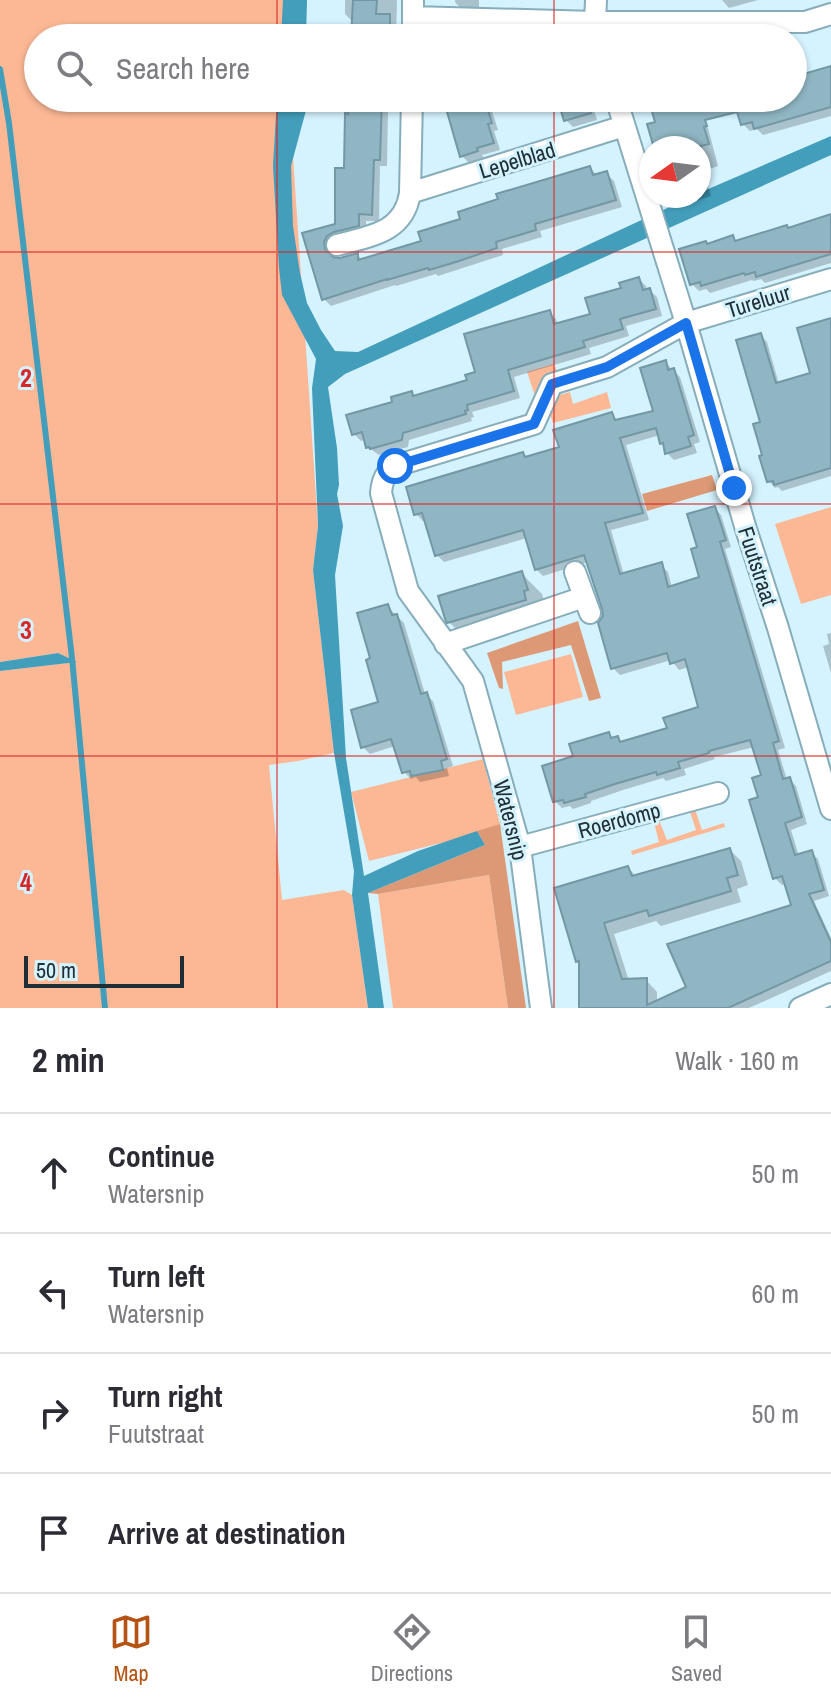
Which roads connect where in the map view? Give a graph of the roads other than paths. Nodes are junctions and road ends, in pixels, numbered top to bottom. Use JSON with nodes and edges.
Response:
{"nodes":[{"id":1,"x":596,"y":0,"type":"edge"},
{"id":2,"x":831,"y":14,"type":"edge"},
{"id":3,"x":413,"y":18,"type":"edge"},
{"id":4,"x":505,"y":24,"type":"edge"},
{"id":5,"x":597,"y":24,"type":"edge"},
{"id":6,"x":753,"y":24,"type":"edge"},
{"id":7,"x":412,"y":112,"type":"edge"},
{"id":8,"x":620,"y":112,"type":"edge"},
{"id":9,"x":624,"y":126,"type":"junction"},
{"id":10,"x":410,"y":193,"type":"junction"},
{"id":11,"x":337,"y":245,"type":"dead end"},
{"id":12,"x":831,"y":279,"type":"edge"},
{"id":13,"x":686,"y":323,"type":"junction"},
{"id":14,"x":575,"y":572,"type":"dead end"},
{"id":15,"x":445,"y":644,"type":"junction"},
{"id":16,"x":826,"y":771,"type":"edge"},
{"id":17,"x":718,"y":793,"type":"dead end"},
{"id":18,"x":831,"y":809,"type":"edge"},
{"id":19,"x":520,"y":847,"type":"junction"},
{"id":20,"x":831,"y":994,"type":"edge"},
{"id":21,"x":541,"y":1008,"type":"edge"},
{"id":22,"x":800,"y":1008,"type":"edge"}],
"edges":[{"from":1,"to":5,"type":"street"},
{"from":2,"to":6,"type":"street"},
{"from":3,"to":4,"type":"street"},
{"from":7,"to":10,"type":"street"},
{"from":8,"to":9,"type":"street","name":"Fuutstraat"},
{"from":9,"to":10,"type":"street","name":"Lepelblad"},
{"from":9,"to":13,"type":"street","name":"Fuutstraat"},
{"from":10,"to":11,"type":"street"},
{"from":12,"to":13,"type":"street","name":"Tureluur"},
{"from":13,"to":15,"type":"street","name":"Watersnip"},
{"from":13,"to":16,"type":"street","name":"Fuutstraat"},
{"from":14,"to":15,"type":"street"},
{"from":15,"to":19,"type":"street","name":"Watersnip"},
{"from":16,"to":18,"type":"street","name":"Fuutstraat"},
{"from":17,"to":19,"type":"street","name":"Roerdomp"},
{"from":19,"to":21,"type":"street","name":"Watersnip"},
{"from":20,"to":22,"type":"street"}]}
